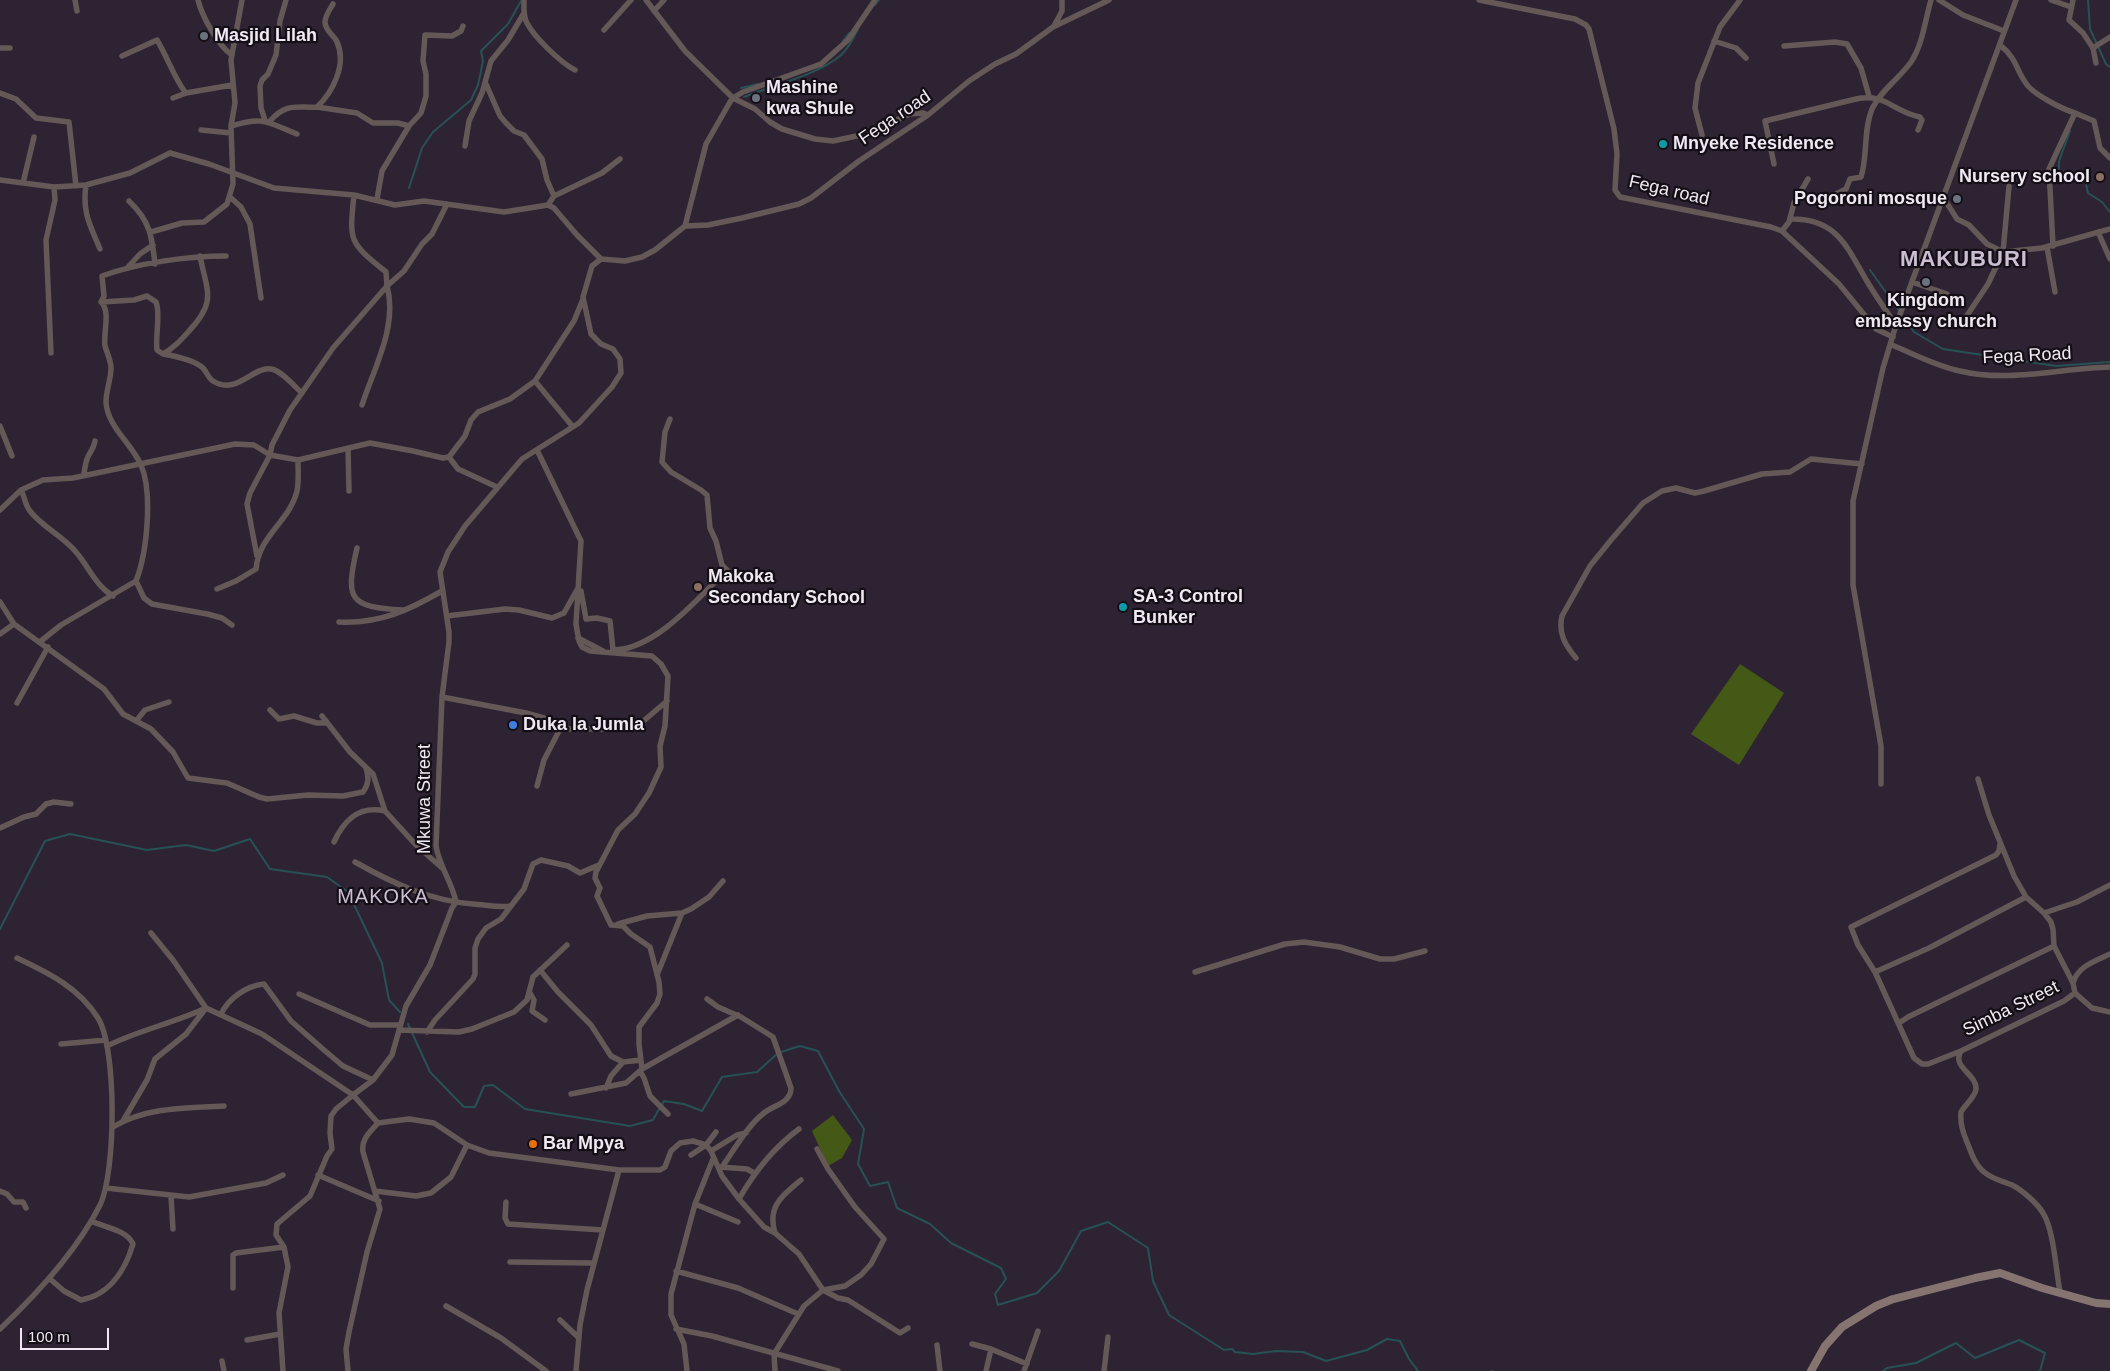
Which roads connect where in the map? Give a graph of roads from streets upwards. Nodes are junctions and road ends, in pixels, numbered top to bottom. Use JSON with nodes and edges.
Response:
{"nodes":[{"id":1,"x":74,"y":0,"type":"edge"},
{"id":2,"x":198,"y":0,"type":"edge"},
{"id":3,"x":242,"y":0,"type":"edge"},
{"id":4,"x":286,"y":0,"type":"edge"},
{"id":5,"x":524,"y":0,"type":"edge"},
{"id":6,"x":631,"y":0,"type":"edge"},
{"id":7,"x":646,"y":0,"type":"edge"},
{"id":8,"x":664,"y":0,"type":"edge"},
{"id":9,"x":875,"y":0,"type":"edge"},
{"id":10,"x":1062,"y":0,"type":"edge"},
{"id":11,"x":1109,"y":0,"type":"edge"},
{"id":12,"x":1479,"y":0,"type":"edge"},
{"id":13,"x":1740,"y":0,"type":"edge"},
{"id":14,"x":1931,"y":0,"type":"edge"},
{"id":15,"x":1939,"y":0,"type":"edge"},
{"id":16,"x":2016,"y":0,"type":"edge"},
{"id":17,"x":2051,"y":0,"type":"edge"},
{"id":18,"x":2073,"y":0,"type":"edge"},
{"id":19,"x":333,"y":4,"type":"dead end"},
{"id":20,"x":2071,"y":7,"type":"junction"},
{"id":21,"x":654,"y":10,"type":"junction"},
{"id":22,"x":77,"y":11,"type":"dead end"},
{"id":23,"x":524,"y":13,"type":"junction"},
{"id":24,"x":463,"y":26,"type":"dead end"},
{"id":25,"x":1053,"y":27,"type":"junction"},
{"id":26,"x":604,"y":30,"type":"dead end"},
{"id":27,"x":2004,"y":31,"type":"junction"},
{"id":28,"x":2110,"y":36,"type":"edge"},
{"id":29,"x":1714,"y":41,"type":"junction"},
{"id":30,"x":2000,"y":44,"type":"junction"},
{"id":31,"x":1784,"y":46,"type":"dead end"},
{"id":32,"x":0,"y":48,"type":"edge"},
{"id":33,"x":10,"y":48,"type":"dead end"},
{"id":34,"x":2093,"y":48,"type":"junction"},
{"id":35,"x":232,"y":55,"type":"junction"},
{"id":36,"x":122,"y":56,"type":"dead end"},
{"id":37,"x":1746,"y":58,"type":"dead end"},
{"id":38,"x":2096,"y":64,"type":"dead end"},
{"id":39,"x":575,"y":70,"type":"dead end"},
{"id":40,"x":486,"y":84,"type":"junction"},
{"id":41,"x":232,"y":85,"type":"junction"},
{"id":42,"x":0,"y":92,"type":"edge"},
{"id":43,"x":186,"y":93,"type":"junction"},
{"id":44,"x":1869,"y":96,"type":"junction"},
{"id":45,"x":1879,"y":97,"type":"junction"},
{"id":46,"x":173,"y":98,"type":"dead end"},
{"id":47,"x":733,"y":98,"type":"junction"},
{"id":48,"x":317,"y":107,"type":"junction"},
{"id":49,"x":2075,"y":113,"type":"junction"},
{"id":50,"x":928,"y":115,"type":"junction"},
{"id":51,"x":267,"y":121,"type":"junction"},
{"id":52,"x":409,"y":126,"type":"junction"},
{"id":53,"x":231,"y":129,"type":"junction"},
{"id":54,"x":201,"y":130,"type":"dead end"},
{"id":55,"x":1918,"y":130,"type":"dead end"},
{"id":56,"x":298,"y":134,"type":"dead end"},
{"id":57,"x":1702,"y":135,"type":"dead end"},
{"id":58,"x":34,"y":136,"type":"dead end"},
{"id":59,"x":465,"y":146,"type":"dead end"},
{"id":60,"x":2110,"y":158,"type":"edge"},
{"id":61,"x":620,"y":159,"type":"dead end"},
{"id":62,"x":1774,"y":164,"type":"dead end"},
{"id":63,"x":233,"y":173,"type":"junction"},
{"id":64,"x":1808,"y":179,"type":"dead end"},
{"id":65,"x":0,"y":180,"type":"edge"},
{"id":66,"x":24,"y":183,"type":"junction"},
{"id":67,"x":86,"y":185,"type":"junction"},
{"id":68,"x":54,"y":186,"type":"junction"},
{"id":69,"x":76,"y":186,"type":"junction"},
{"id":70,"x":2009,"y":186,"type":"dead end"},
{"id":71,"x":354,"y":195,"type":"junction"},
{"id":72,"x":554,"y":196,"type":"junction"},
{"id":73,"x":230,"y":197,"type":"junction"},
{"id":74,"x":1943,"y":197,"type":"junction"},
{"id":75,"x":129,"y":200,"type":"dead end"},
{"id":76,"x":377,"y":200,"type":"junction"},
{"id":77,"x":1836,"y":201,"type":"dead end"},
{"id":78,"x":447,"y":204,"type":"junction"},
{"id":79,"x":548,"y":205,"type":"junction"},
{"id":80,"x":1790,"y":218,"type":"junction"},
{"id":81,"x":685,"y":226,"type":"junction"},
{"id":82,"x":2110,"y":229,"type":"edge"},
{"id":83,"x":1782,"y":231,"type":"junction"},
{"id":84,"x":151,"y":232,"type":"junction"},
{"id":85,"x":2098,"y":232,"type":"junction"},
{"id":86,"x":153,"y":245,"type":"junction"},
{"id":87,"x":2050,"y":246,"type":"junction"},
{"id":88,"x":100,"y":249,"type":"dead end"},
{"id":89,"x":2003,"y":252,"type":"junction"},
{"id":90,"x":200,"y":256,"type":"junction"},
{"id":91,"x":226,"y":256,"type":"dead end"},
{"id":92,"x":2110,"y":259,"type":"edge"},
{"id":93,"x":601,"y":260,"type":"junction"},
{"id":94,"x":155,"y":264,"type":"junction"},
{"id":95,"x":128,"y":267,"type":"junction"},
{"id":96,"x":1912,"y":282,"type":"junction"},
{"id":97,"x":387,"y":286,"type":"junction"},
{"id":98,"x":2055,"y":292,"type":"dead end"},
{"id":99,"x":1947,"y":294,"type":"dead end"},
{"id":100,"x":583,"y":297,"type":"junction"},
{"id":101,"x":261,"y":298,"type":"dead end"},
{"id":102,"x":101,"y":302,"type":"junction"},
{"id":103,"x":1966,"y":317,"type":"dead end"},
{"id":104,"x":1896,"y":326,"type":"junction"},
{"id":105,"x":1893,"y":337,"type":"junction"},
{"id":106,"x":1892,"y":345,"type":"junction"},
{"id":107,"x":51,"y":354,"type":"dead end"},
{"id":108,"x":163,"y":354,"type":"junction"},
{"id":109,"x":2110,"y":367,"type":"edge"},
{"id":110,"x":535,"y":381,"type":"junction"},
{"id":111,"x":302,"y":393,"type":"junction"},
{"id":112,"x":362,"y":405,"type":"dead end"},
{"id":113,"x":670,"y":419,"type":"dead end"},
{"id":114,"x":0,"y":426,"type":"edge"},
{"id":115,"x":573,"y":427,"type":"junction"},
{"id":116,"x":95,"y":441,"type":"dead end"},
{"id":117,"x":348,"y":449,"type":"junction"},
{"id":118,"x":537,"y":450,"type":"junction"},
{"id":119,"x":270,"y":455,"type":"junction"},
{"id":120,"x":12,"y":456,"type":"dead end"},
{"id":121,"x":449,"y":457,"type":"junction"},
{"id":122,"x":298,"y":460,"type":"junction"},
{"id":123,"x":1862,"y":464,"type":"junction"},
{"id":124,"x":141,"y":465,"type":"junction"},
{"id":125,"x":87,"y":474,"type":"junction"},
{"id":126,"x":498,"y":487,"type":"junction"},
{"id":127,"x":21,"y":490,"type":"junction"},
{"id":128,"x":349,"y":491,"type":"dead end"},
{"id":129,"x":0,"y":510,"type":"edge"},
{"id":130,"x":357,"y":548,"type":"dead end"},
{"id":131,"x":257,"y":556,"type":"junction"},
{"id":132,"x":136,"y":581,"type":"junction"},
{"id":133,"x":579,"y":586,"type":"junction"},
{"id":134,"x":217,"y":589,"type":"dead end"},
{"id":135,"x":442,"y":591,"type":"junction"},
{"id":136,"x":113,"y":596,"type":"junction"},
{"id":137,"x":0,"y":602,"type":"edge"},
{"id":138,"x":407,"y":610,"type":"junction"},
{"id":139,"x":447,"y":616,"type":"junction"},
{"id":140,"x":339,"y":622,"type":"dead end"},
{"id":141,"x":14,"y":624,"type":"junction"},
{"id":142,"x":232,"y":625,"type":"dead end"},
{"id":143,"x":0,"y":634,"type":"edge"},
{"id":144,"x":578,"y":638,"type":"junction"},
{"id":145,"x":41,"y":641,"type":"junction"},
{"id":146,"x":48,"y":647,"type":"junction"},
{"id":147,"x":613,"y":650,"type":"junction"},
{"id":148,"x":1576,"y":658,"type":"dead end"},
{"id":149,"x":442,"y":697,"type":"junction"},
{"id":150,"x":667,"y":701,"type":"junction"},
{"id":151,"x":168,"y":702,"type":"dead end"},
{"id":152,"x":18,"y":703,"type":"dead end"},
{"id":153,"x":270,"y":710,"type":"dead end"},
{"id":154,"x":322,"y":716,"type":"dead end"},
{"id":155,"x":136,"y":721,"type":"junction"},
{"id":156,"x":327,"y":723,"type":"junction"},
{"id":157,"x":560,"y":729,"type":"junction"},
{"id":158,"x":366,"y":768,"type":"junction"},
{"id":159,"x":1978,"y":779,"type":"dead end"},
{"id":160,"x":1882,"y":784,"type":"dead end"},
{"id":161,"x":537,"y":786,"type":"dead end"},
{"id":162,"x":71,"y":804,"type":"dead end"},
{"id":163,"x":385,"y":810,"type":"junction"},
{"id":164,"x":0,"y":828,"type":"edge"},
{"id":165,"x":334,"y":842,"type":"dead end"},
{"id":166,"x":2000,"y":842,"type":"junction"},
{"id":167,"x":355,"y":862,"type":"dead end"},
{"id":168,"x":599,"y":865,"type":"junction"},
{"id":169,"x":442,"y":868,"type":"junction"},
{"id":170,"x":723,"y":881,"type":"dead end"},
{"id":171,"x":2110,"y":884,"type":"edge"},
{"id":172,"x":2026,"y":897,"type":"junction"},
{"id":173,"x":456,"y":902,"type":"junction"},
{"id":174,"x":511,"y":906,"type":"junction"},
{"id":175,"x":682,"y":912,"type":"junction"},
{"id":176,"x":2044,"y":913,"type":"junction"},
{"id":177,"x":611,"y":925,"type":"junction"},
{"id":178,"x":151,"y":933,"type":"dead end"},
{"id":179,"x":567,"y":945,"type":"dead end"},
{"id":180,"x":2054,"y":946,"type":"junction"},
{"id":181,"x":1425,"y":951,"type":"dead end"},
{"id":182,"x":2110,"y":954,"type":"edge"},
{"id":183,"x":17,"y":958,"type":"dead end"},
{"id":184,"x":540,"y":970,"type":"junction"},
{"id":185,"x":1195,"y":972,"type":"dead end"},
{"id":186,"x":1875,"y":972,"type":"junction"},
{"id":187,"x":657,"y":975,"type":"junction"},
{"id":188,"x":2073,"y":983,"type":"junction"},
{"id":189,"x":530,"y":993,"type":"junction"},
{"id":190,"x":2075,"y":993,"type":"junction"},
{"id":191,"x":299,"y":994,"type":"dead end"},
{"id":192,"x":707,"y":999,"type":"dead end"},
{"id":193,"x":206,"y":1008,"type":"junction"},
{"id":194,"x":2110,"y":1012,"type":"edge"},
{"id":195,"x":221,"y":1014,"type":"junction"},
{"id":196,"x":738,"y":1015,"type":"junction"},
{"id":197,"x":545,"y":1020,"type":"dead end"},
{"id":198,"x":1899,"y":1023,"type":"junction"},
{"id":199,"x":399,"y":1028,"type":"junction"},
{"id":200,"x":427,"y":1032,"type":"junction"},
{"id":201,"x":107,"y":1043,"type":"junction"},
{"id":202,"x":62,"y":1044,"type":"dead end"},
{"id":203,"x":1961,"y":1050,"type":"junction"},
{"id":204,"x":641,"y":1060,"type":"junction"},
{"id":205,"x":623,"y":1062,"type":"junction"},
{"id":206,"x":641,"y":1070,"type":"junction"},
{"id":207,"x":373,"y":1080,"type":"junction"},
{"id":208,"x":606,"y":1088,"type":"junction"},
{"id":209,"x":571,"y":1094,"type":"dead end"},
{"id":210,"x":353,"y":1095,"type":"junction"},
{"id":211,"x":224,"y":1106,"type":"dead end"},
{"id":212,"x":668,"y":1114,"type":"dead end"},
{"id":213,"x":123,"y":1121,"type":"junction"},
{"id":214,"x":378,"y":1123,"type":"junction"},
{"id":215,"x":113,"y":1127,"type":"junction"},
{"id":216,"x":799,"y":1129,"type":"dead end"},
{"id":217,"x":716,"y":1132,"type":"dead end"},
{"id":218,"x":746,"y":1133,"type":"junction"},
{"id":219,"x":467,"y":1145,"type":"junction"},
{"id":220,"x":706,"y":1145,"type":"junction"},
{"id":221,"x":817,"y":1149,"type":"dead end"},
{"id":222,"x":711,"y":1152,"type":"junction"},
{"id":223,"x":691,"y":1155,"type":"dead end"},
{"id":224,"x":713,"y":1159,"type":"junction"},
{"id":225,"x":720,"y":1167,"type":"junction"},
{"id":226,"x":619,"y":1170,"type":"junction"},
{"id":227,"x":754,"y":1173,"type":"junction"},
{"id":228,"x":318,"y":1175,"type":"junction"},
{"id":229,"x":283,"y":1176,"type":"dead end"},
{"id":230,"x":800,"y":1180,"type":"dead end"},
{"id":231,"x":106,"y":1188,"type":"junction"},
{"id":232,"x":0,"y":1191,"type":"edge"},
{"id":233,"x":375,"y":1191,"type":"junction"},
{"id":234,"x":171,"y":1196,"type":"junction"},
{"id":235,"x":739,"y":1199,"type":"junction"},
{"id":236,"x":379,"y":1201,"type":"junction"},
{"id":237,"x":506,"y":1202,"type":"dead end"},
{"id":238,"x":695,"y":1204,"type":"junction"},
{"id":239,"x":26,"y":1208,"type":"dead end"},
{"id":240,"x":91,"y":1221,"type":"junction"},
{"id":241,"x":738,"y":1222,"type":"dead end"},
{"id":242,"x":173,"y":1229,"type":"dead end"},
{"id":243,"x":603,"y":1230,"type":"junction"},
{"id":244,"x":775,"y":1233,"type":"junction"},
{"id":245,"x":284,"y":1247,"type":"junction"},
{"id":246,"x":510,"y":1262,"type":"dead end"},
{"id":247,"x":594,"y":1263,"type":"junction"},
{"id":248,"x":676,"y":1271,"type":"junction"},
{"id":249,"x":49,"y":1278,"type":"junction"},
{"id":250,"x":233,"y":1288,"type":"dead end"},
{"id":251,"x":823,"y":1290,"type":"junction"},
{"id":252,"x":2060,"y":1292,"type":"junction"},
{"id":253,"x":2110,"y":1304,"type":"edge"},
{"id":254,"x":446,"y":1306,"type":"dead end"},
{"id":255,"x":798,"y":1314,"type":"junction"},
{"id":256,"x":560,"y":1320,"type":"dead end"},
{"id":257,"x":908,"y":1328,"type":"dead end"},
{"id":258,"x":0,"y":1329,"type":"edge"},
{"id":259,"x":676,"y":1329,"type":"junction"},
{"id":260,"x":1038,"y":1330,"type":"dead end"},
{"id":261,"x":280,"y":1334,"type":"junction"},
{"id":262,"x":1108,"y":1337,"type":"dead end"},
{"id":263,"x":579,"y":1338,"type":"junction"},
{"id":264,"x":247,"y":1340,"type":"dead end"},
{"id":265,"x":972,"y":1344,"type":"dead end"},
{"id":266,"x":937,"y":1345,"type":"dead end"},
{"id":267,"x":991,"y":1348,"type":"junction"},
{"id":268,"x":774,"y":1354,"type":"junction"},
{"id":269,"x":222,"y":1361,"type":"dead end"},
{"id":270,"x":1027,"y":1364,"type":"junction"},
{"id":271,"x":224,"y":1371,"type":"edge"},
{"id":272,"x":283,"y":1371,"type":"edge"},
{"id":273,"x":348,"y":1371,"type":"edge"},
{"id":274,"x":546,"y":1371,"type":"edge"},
{"id":275,"x":576,"y":1371,"type":"edge"},
{"id":276,"x":687,"y":1371,"type":"edge"},
{"id":277,"x":775,"y":1371,"type":"edge"},
{"id":278,"x":838,"y":1371,"type":"edge"},
{"id":279,"x":940,"y":1371,"type":"edge"},
{"id":280,"x":986,"y":1371,"type":"edge"},
{"id":281,"x":1024,"y":1371,"type":"edge"},
{"id":282,"x":1104,"y":1371,"type":"edge"},
{"id":283,"x":1811,"y":1371,"type":"edge"}],
"edges":[{"from":1,"to":22,"type":"street"},
{"from":2,"to":35,"type":"street"},
{"from":3,"to":35,"type":"street"},
{"from":4,"to":51,"type":"street"},
{"from":5,"to":23,"type":"street"},
{"from":6,"to":26,"type":"street"},
{"from":7,"to":21,"type":"street"},
{"from":8,"to":21,"type":"street"},
{"from":9,"to":47,"type":"street"},
{"from":10,"to":25,"type":"street"},
{"from":11,"to":25,"type":"street","name":"Fega road"},
{"from":12,"to":83,"type":"street","name":"Fega road"},
{"from":13,"to":29,"type":"street"},
{"from":14,"to":45,"type":"street"},
{"from":15,"to":27,"type":"street"},
{"from":16,"to":27,"type":"street"},
{"from":17,"to":20,"type":"street"},
{"from":18,"to":20,"type":"street"},
{"from":19,"to":48,"type":"street"},
{"from":20,"to":34,"type":"street"},
{"from":21,"to":47,"type":"street"},
{"from":23,"to":39,"type":"street"},
{"from":23,"to":40,"type":"street"},
{"from":24,"to":52,"type":"street"},
{"from":25,"to":50,"type":"street","name":"Fega road"},
{"from":27,"to":30,"type":"street"},
{"from":28,"to":34,"type":"street"},
{"from":29,"to":37,"type":"street"},
{"from":29,"to":57,"type":"street"},
{"from":30,"to":49,"type":"street"},
{"from":30,"to":74,"type":"street"},
{"from":31,"to":44,"type":"street"},
{"from":32,"to":33,"type":"street"},
{"from":34,"to":38,"type":"street"},
{"from":35,"to":41,"type":"street"},
{"from":36,"to":43,"type":"street"},
{"from":40,"to":59,"type":"street"},
{"from":40,"to":72,"type":"street"},
{"from":41,"to":43,"type":"street"},
{"from":41,"to":53,"type":"street"},
{"from":42,"to":69,"type":"street"},
{"from":43,"to":46,"type":"street"},
{"from":44,"to":45,"type":"street"},
{"from":44,"to":62,"type":"street"},
{"from":45,"to":55,"type":"street"},
{"from":45,"to":77,"type":"street"},
{"from":47,"to":50,"type":"street"},
{"from":47,"to":81,"type":"street"},
{"from":48,"to":51,"type":"street"},
{"from":48,"to":52,"type":"street"},
{"from":49,"to":60,"type":"street"},
{"from":49,"to":87,"type":"street"},
{"from":50,"to":81,"type":"street","name":"Fega road"},
{"from":51,"to":53,"type":"street"},
{"from":51,"to":56,"type":"street"},
{"from":52,"to":76,"type":"street"},
{"from":53,"to":54,"type":"street"},
{"from":53,"to":63,"type":"street"},
{"from":58,"to":66,"type":"street"},
{"from":61,"to":72,"type":"street"},
{"from":63,"to":67,"type":"street"},
{"from":63,"to":71,"type":"street"},
{"from":63,"to":73,"type":"street"},
{"from":64,"to":80,"type":"street"},
{"from":65,"to":66,"type":"street"},
{"from":66,"to":68,"type":"street"},
{"from":67,"to":69,"type":"street"},
{"from":67,"to":88,"type":"street"},
{"from":68,"to":69,"type":"street"},
{"from":68,"to":107,"type":"street"},
{"from":70,"to":89,"type":"street"},
{"from":71,"to":76,"type":"street"},
{"from":71,"to":97,"type":"street"},
{"from":72,"to":79,"type":"street"},
{"from":73,"to":84,"type":"street"},
{"from":73,"to":101,"type":"street"},
{"from":74,"to":89,"type":"street"},
{"from":74,"to":96,"type":"street"},
{"from":75,"to":84,"type":"street"},
{"from":76,"to":78,"type":"street"},
{"from":78,"to":79,"type":"street"},
{"from":78,"to":97,"type":"street"},
{"from":79,"to":93,"type":"street"},
{"from":80,"to":83,"type":"street"},
{"from":80,"to":104,"type":"street"},
{"from":81,"to":93,"type":"street"},
{"from":82,"to":85,"type":"street"},
{"from":83,"to":105,"type":"street","name":"Fega road"},
{"from":84,"to":86,"type":"street"},
{"from":85,"to":87,"type":"street"},
{"from":85,"to":92,"type":"street"},
{"from":86,"to":94,"type":"street"},
{"from":86,"to":95,"type":"street"},
{"from":87,"to":89,"type":"street"},
{"from":87,"to":98,"type":"street"},
{"from":89,"to":103,"type":"street"},
{"from":90,"to":91,"type":"street"},
{"from":90,"to":94,"type":"street"},
{"from":90,"to":108,"type":"street"},
{"from":93,"to":100,"type":"street","name":"Mkuwa Street"},
{"from":94,"to":95,"type":"street"},
{"from":95,"to":102,"type":"street"},
{"from":96,"to":99,"type":"street"},
{"from":96,"to":104,"type":"street"},
{"from":97,"to":111,"type":"street"},
{"from":97,"to":112,"type":"street"},
{"from":100,"to":110,"type":"street"},
{"from":100,"to":115,"type":"street","name":"Mkuwa Street"},
{"from":102,"to":108,"type":"street"},
{"from":102,"to":124,"type":"street"},
{"from":104,"to":105,"type":"street"},
{"from":105,"to":106,"type":"street"},
{"from":106,"to":109,"type":"street","name":"Fega Road"},
{"from":106,"to":123,"type":"street"},
{"from":108,"to":111,"type":"street"},
{"from":110,"to":115,"type":"street"},
{"from":110,"to":121,"type":"street"},
{"from":111,"to":119,"type":"street"},
{"from":113,"to":147,"type":"street"},
{"from":114,"to":120,"type":"street"},
{"from":115,"to":118,"type":"street","name":"Mkuwa Street"},
{"from":116,"to":125,"type":"street"},
{"from":117,"to":121,"type":"street"},
{"from":117,"to":122,"type":"street"},
{"from":117,"to":128,"type":"street"},
{"from":118,"to":126,"type":"street","name":"Mkuwa Street"},
{"from":118,"to":133,"type":"street"},
{"from":119,"to":122,"type":"street"},
{"from":119,"to":124,"type":"street"},
{"from":119,"to":131,"type":"street"},
{"from":121,"to":126,"type":"street"},
{"from":122,"to":131,"type":"street"},
{"from":123,"to":148,"type":"street"},
{"from":123,"to":160,"type":"street"},
{"from":124,"to":125,"type":"street"},
{"from":124,"to":132,"type":"street"},
{"from":125,"to":127,"type":"street"},
{"from":126,"to":135,"type":"street","name":"Mkuwa Street"},
{"from":127,"to":129,"type":"street"},
{"from":127,"to":136,"type":"street"},
{"from":130,"to":138,"type":"street"},
{"from":131,"to":134,"type":"street"},
{"from":132,"to":136,"type":"street"},
{"from":132,"to":142,"type":"street"},
{"from":133,"to":139,"type":"street"},
{"from":133,"to":144,"type":"street"},
{"from":133,"to":147,"type":"street"},
{"from":135,"to":138,"type":"street"},
{"from":135,"to":139,"type":"street","name":"Mkuwa Street"},
{"from":136,"to":145,"type":"street"},
{"from":137,"to":141,"type":"street"},
{"from":138,"to":140,"type":"street"},
{"from":139,"to":149,"type":"street","name":"Mkuwa Street"},
{"from":141,"to":143,"type":"street"},
{"from":141,"to":145,"type":"street"},
{"from":144,"to":147,"type":"street"},
{"from":144,"to":150,"type":"street"},
{"from":145,"to":146,"type":"street"},
{"from":146,"to":152,"type":"street"},
{"from":146,"to":155,"type":"street"},
{"from":149,"to":157,"type":"street"},
{"from":149,"to":169,"type":"street","name":"Mkuwa Street"},
{"from":150,"to":157,"type":"street"},
{"from":150,"to":168,"type":"street"},
{"from":151,"to":155,"type":"street"},
{"from":153,"to":156,"type":"street"},
{"from":154,"to":156,"type":"street"},
{"from":155,"to":158,"type":"street"},
{"from":156,"to":158,"type":"street"},
{"from":157,"to":161,"type":"street"},
{"from":158,"to":163,"type":"street"},
{"from":159,"to":166,"type":"street","name":"Simba Street"},
{"from":162,"to":164,"type":"street"},
{"from":163,"to":165,"type":"street"},
{"from":163,"to":169,"type":"street"},
{"from":166,"to":172,"type":"street","name":"Simba Street"},
{"from":166,"to":186,"type":"street"},
{"from":167,"to":173,"type":"street"},
{"from":168,"to":174,"type":"street"},
{"from":168,"to":177,"type":"street"},
{"from":169,"to":173,"type":"street","name":"Mkuwa Street"},
{"from":170,"to":175,"type":"street"},
{"from":171,"to":176,"type":"street"},
{"from":172,"to":176,"type":"street","name":"Simba Street"},
{"from":172,"to":186,"type":"street"},
{"from":173,"to":174,"type":"street"},
{"from":173,"to":199,"type":"street"},
{"from":174,"to":200,"type":"street"},
{"from":175,"to":177,"type":"street"},
{"from":175,"to":187,"type":"street"},
{"from":176,"to":180,"type":"street","name":"Simba Street"},
{"from":177,"to":187,"type":"street"},
{"from":178,"to":193,"type":"street"},
{"from":179,"to":184,"type":"street"},
{"from":180,"to":188,"type":"street","name":"Simba Street"},
{"from":180,"to":198,"type":"street"},
{"from":181,"to":185,"type":"street"},
{"from":182,"to":188,"type":"street"},
{"from":183,"to":201,"type":"street"},
{"from":184,"to":189,"type":"street"},
{"from":184,"to":205,"type":"street"},
{"from":186,"to":198,"type":"street"},
{"from":187,"to":204,"type":"street"},
{"from":188,"to":190,"type":"street","name":"Simba Street"},
{"from":189,"to":197,"type":"street"},
{"from":189,"to":200,"type":"street"},
{"from":190,"to":194,"type":"street"},
{"from":190,"to":203,"type":"street","name":"Simba Street"},
{"from":191,"to":199,"type":"street"},
{"from":192,"to":196,"type":"street"},
{"from":193,"to":195,"type":"street"},
{"from":193,"to":201,"type":"street"},
{"from":193,"to":213,"type":"street"},
{"from":195,"to":207,"type":"street"},
{"from":195,"to":210,"type":"street"},
{"from":196,"to":206,"type":"street"},
{"from":196,"to":218,"type":"street"},
{"from":198,"to":203,"type":"street"},
{"from":199,"to":200,"type":"street"},
{"from":199,"to":207,"type":"street"},
{"from":201,"to":202,"type":"street"},
{"from":201,"to":215,"type":"street"},
{"from":203,"to":252,"type":"street","name":"Simba Street"},
{"from":204,"to":205,"type":"street"},
{"from":204,"to":206,"type":"street"},
{"from":205,"to":208,"type":"street"},
{"from":206,"to":208,"type":"street"},
{"from":206,"to":212,"type":"street"},
{"from":207,"to":210,"type":"street"},
{"from":208,"to":209,"type":"street"},
{"from":210,"to":214,"type":"street"},
{"from":210,"to":228,"type":"street"},
{"from":211,"to":213,"type":"street"},
{"from":213,"to":215,"type":"street"},
{"from":214,"to":219,"type":"street"},
{"from":214,"to":233,"type":"street"},
{"from":215,"to":231,"type":"street"},
{"from":216,"to":227,"type":"street"},
{"from":217,"to":220,"type":"street"},
{"from":218,"to":222,"type":"street"},
{"from":218,"to":225,"type":"street"},
{"from":219,"to":226,"type":"street"},
{"from":219,"to":233,"type":"street"},
{"from":220,"to":222,"type":"street"},
{"from":220,"to":223,"type":"street"},
{"from":220,"to":226,"type":"street"},
{"from":221,"to":251,"type":"street"},
{"from":222,"to":224,"type":"street"},
{"from":224,"to":225,"type":"street"},
{"from":224,"to":238,"type":"street"},
{"from":225,"to":227,"type":"street"},
{"from":225,"to":235,"type":"street"},
{"from":226,"to":243,"type":"street"},
{"from":227,"to":235,"type":"street"},
{"from":228,"to":236,"type":"street"},
{"from":228,"to":245,"type":"street"},
{"from":229,"to":234,"type":"street"},
{"from":230,"to":244,"type":"street"},
{"from":231,"to":234,"type":"street"},
{"from":231,"to":240,"type":"street"},
{"from":232,"to":239,"type":"street"},
{"from":233,"to":236,"type":"street"},
{"from":234,"to":242,"type":"street"},
{"from":235,"to":244,"type":"street"},
{"from":236,"to":273,"type":"street"},
{"from":237,"to":243,"type":"street"},
{"from":238,"to":241,"type":"street"},
{"from":238,"to":248,"type":"street"},
{"from":240,"to":249,"type":"street"},
{"from":240,"to":249,"type":"street"},
{"from":243,"to":247,"type":"street"},
{"from":244,"to":251,"type":"street"},
{"from":245,"to":250,"type":"street"},
{"from":245,"to":261,"type":"street"},
{"from":246,"to":247,"type":"street"},
{"from":247,"to":263,"type":"street"},
{"from":248,"to":255,"type":"street"},
{"from":248,"to":259,"type":"street"},
{"from":249,"to":258,"type":"street"},
{"from":251,"to":255,"type":"street"},
{"from":251,"to":257,"type":"street"},
{"from":252,"to":253,"type":"street"},
{"from":252,"to":283,"type":"street"},
{"from":254,"to":274,"type":"street"},
{"from":255,"to":268,"type":"street"},
{"from":256,"to":263,"type":"street"},
{"from":259,"to":268,"type":"street"},
{"from":259,"to":276,"type":"street"},
{"from":260,"to":270,"type":"street"},
{"from":261,"to":264,"type":"street"},
{"from":261,"to":272,"type":"street"},
{"from":262,"to":282,"type":"street"},
{"from":263,"to":275,"type":"street"},
{"from":265,"to":267,"type":"street"},
{"from":266,"to":279,"type":"street"},
{"from":267,"to":270,"type":"street"},
{"from":267,"to":280,"type":"street"},
{"from":268,"to":277,"type":"street"},
{"from":268,"to":278,"type":"street"},
{"from":269,"to":271,"type":"street"},
{"from":270,"to":281,"type":"street"}]}
